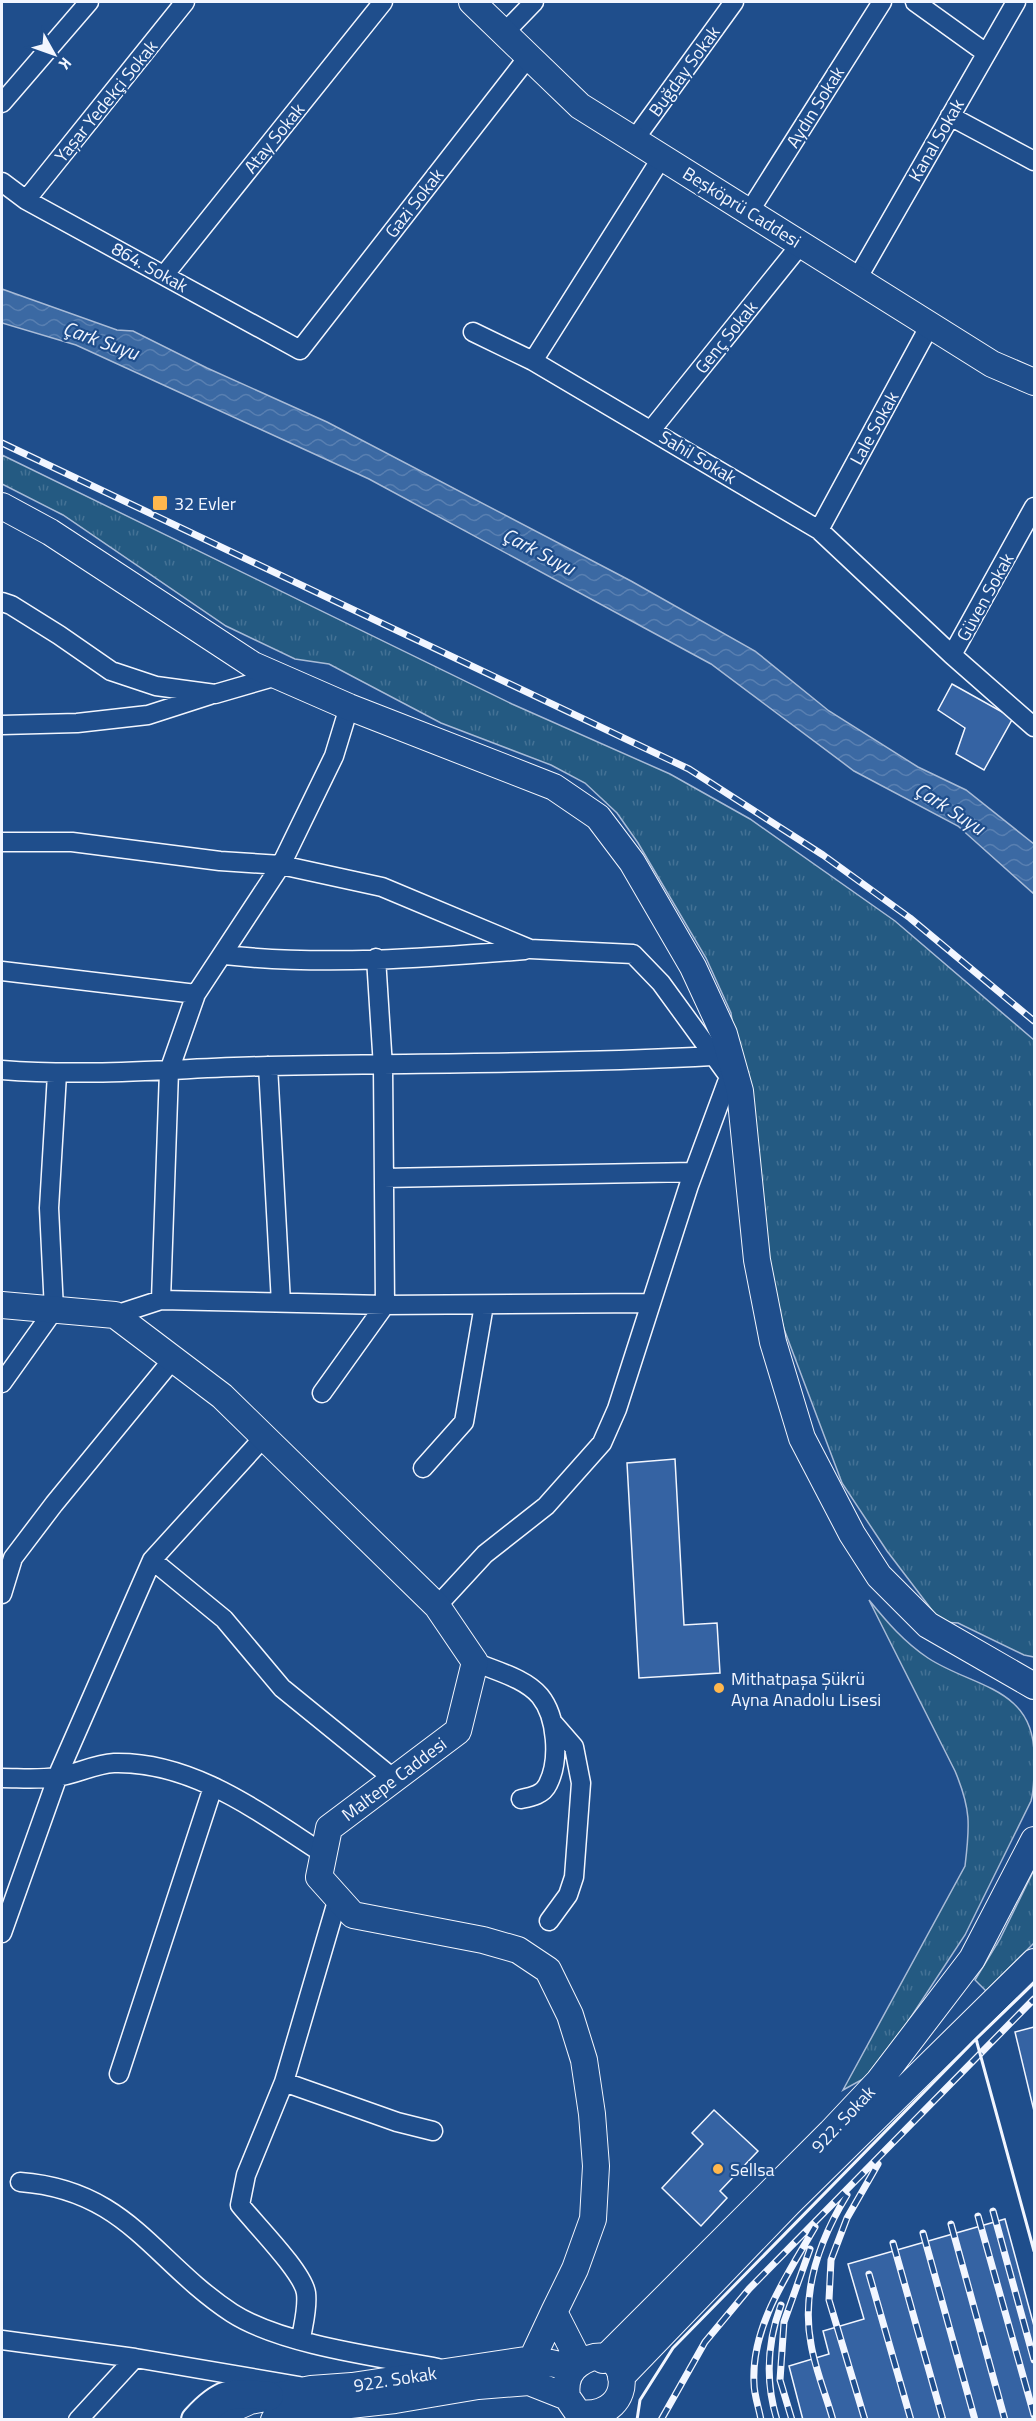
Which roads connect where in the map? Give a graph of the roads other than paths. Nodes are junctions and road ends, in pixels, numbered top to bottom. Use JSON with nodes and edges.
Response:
{"nodes":[{"id":1,"x":185,"y":2,"type":"edge"},
{"id":2,"x":383,"y":2,"type":"edge"},
{"id":3,"x":472,"y":2,"type":"edge"},
{"id":4,"x":534,"y":2,"type":"edge"},
{"id":5,"x":734,"y":2,"type":"edge"},
{"id":6,"x":882,"y":2,"type":"edge"},
{"id":7,"x":915,"y":2,"type":"edge"},
{"id":8,"x":1016,"y":2,"type":"edge"},
{"id":9,"x":77,"y":5,"type":"edge"},
{"id":10,"x":504,"y":33,"type":"junction"},
{"id":11,"x":986,"y":53,"type":"junction"},
{"id":12,"x":529,"y":56,"type":"junction"},
{"id":13,"x":2,"y":104,"type":"edge"},
{"id":14,"x":950,"y":116,"type":"junction"},
{"id":15,"x":634,"y":140,"type":"junction"},
{"id":16,"x":662,"y":157,"type":"junction"},
{"id":17,"x":1035,"y":161,"type":"edge"},
{"id":18,"x":2,"y":182,"type":"edge"},
{"id":19,"x":26,"y":200,"type":"junction"},
{"id":20,"x":749,"y":212,"type":"junction"},
{"id":21,"x":801,"y":244,"type":"junction"},
{"id":22,"x":165,"y":274,"type":"junction"},
{"id":23,"x":857,"y":279,"type":"junction"},
{"id":24,"x":930,"y":325,"type":"junction"},
{"id":25,"x":472,"y":332,"type":"dead end"},
{"id":26,"x":300,"y":350,"type":"joint"},
{"id":27,"x":533,"y":361,"type":"junction"},
{"id":28,"x":1035,"y":382,"type":"edge"},
{"id":29,"x":652,"y":429,"type":"junction"},
{"id":30,"x":2,"y":506,"type":"edge"},
{"id":31,"x":1035,"y":507,"type":"edge"},
{"id":32,"x":819,"y":530,"type":"junction"},
{"id":33,"x":2,"y":602,"type":"edge"},
{"id":34,"x":952,"y":655,"type":"junction"},
{"id":35,"x":277,"y":676,"type":"junction"},
{"id":36,"x":214,"y":694,"type":"junction"},
{"id":37,"x":349,"y":706,"type":"junction"},
{"id":38,"x":2,"y":725,"type":"edge"},
{"id":39,"x":1035,"y":727,"type":"edge"},
{"id":40,"x":2,"y":842,"type":"edge"},
{"id":41,"x":281,"y":865,"type":"junction"},
{"id":42,"x":530,"y":949,"type":"junction"},
{"id":43,"x":225,"y":955,"type":"junction"},
{"id":44,"x":376,"y":958,"type":"junction"},
{"id":45,"x":2,"y":971,"type":"edge"},
{"id":46,"x":196,"y":994,"type":"junction"},
{"id":47,"x":712,"y":1056,"type":"junction"},
{"id":48,"x":268,"y":1066,"type":"junction"},
{"id":49,"x":383,"y":1067,"type":"junction"},
{"id":50,"x":2,"y":1070,"type":"edge"},
{"id":51,"x":169,"y":1071,"type":"junction"},
{"id":52,"x":57,"y":1074,"type":"junction"},
{"id":53,"x":734,"y":1084,"type":"junction"},
{"id":54,"x":694,"y":1172,"type":"junction"},
{"id":55,"x":384,"y":1178,"type":"junction"},
{"id":56,"x":161,"y":1300,"type":"junction"},
{"id":57,"x":281,"y":1303,"type":"junction"},
{"id":58,"x":651,"y":1303,"type":"junction"},
{"id":59,"x":2,"y":1305,"type":"edge"},
{"id":60,"x":385,"y":1305,"type":"junction"},
{"id":61,"x":484,"y":1305,"type":"junction"},
{"id":62,"x":54,"y":1310,"type":"junction"},
{"id":63,"x":115,"y":1315,"type":"junction"},
{"id":64,"x":173,"y":1359,"type":"junction"},
{"id":65,"x":2,"y":1383,"type":"edge"},
{"id":66,"x":322,"y":1393,"type":"dead end"},
{"id":67,"x":264,"y":1437,"type":"junction"},
{"id":68,"x":423,"y":1468,"type":"dead end"},
{"id":69,"x":152,"y":1560,"type":"junction"},
{"id":70,"x":2,"y":1594,"type":"edge"},
{"id":71,"x":438,"y":1606,"type":"junction"},
{"id":72,"x":474,"y":1662,"type":"junction"},
{"id":73,"x":1029,"y":1677,"type":"edge"},
{"id":74,"x":1035,"y":1698,"type":"edge"},
{"id":75,"x":554,"y":1725,"type":"junction"},
{"id":76,"x":2,"y":1778,"type":"edge"},
{"id":77,"x":57,"y":1778,"type":"junction"},
{"id":78,"x":394,"y":1779,"type":"junction"},
{"id":79,"x":213,"y":1787,"type":"junction"},
{"id":80,"x":520,"y":1798,"type":"dead end"},
{"id":81,"x":1035,"y":1840,"type":"edge"},
{"id":82,"x":324,"y":1854,"type":"junction"},
{"id":83,"x":338,"y":1898,"type":"junction"},
{"id":84,"x":549,"y":1921,"type":"dead end"},
{"id":85,"x":2,"y":1933,"type":"edge"},
{"id":86,"x":1035,"y":1962,"type":"edge"},
{"id":87,"x":119,"y":2074,"type":"dead end"},
{"id":88,"x":284,"y":2082,"type":"junction"},
{"id":89,"x":433,"y":2131,"type":"dead end"},
{"id":90,"x":20,"y":2182,"type":"dead end"},
{"id":91,"x":554,"y":2312,"type":"junction"},
{"id":92,"x":301,"y":2339,"type":"junction"},
{"id":93,"x":2,"y":2340,"type":"edge"},
{"id":94,"x":135,"y":2358,"type":"junction"},
{"id":95,"x":532,"y":2359,"type":"junction"},
{"id":96,"x":595,"y":2367,"type":"junction"},
{"id":97,"x":452,"y":2371,"type":"junction"},
{"id":98,"x":311,"y":2389,"type":"junction"},
{"id":99,"x":567,"y":2397,"type":"junction"},
{"id":100,"x":272,"y":2408,"type":"edge"},
{"id":101,"x":354,"y":2412,"type":"edge"},
{"id":102,"x":611,"y":2416,"type":"edge"},
{"id":103,"x":78,"y":2420,"type":"edge"},
{"id":104,"x":196,"y":2420,"type":"edge"},
{"id":105,"x":221,"y":2420,"type":"edge"}],
"edges":[{"from":1,"to":19,"type":"street","name":"Yaşar Yedekçi Sokak"},
{"from":2,"to":22,"type":"street","name":"Atay Sokak"},
{"from":3,"to":10,"type":"street","name":"Beşköprü Caddesi"},
{"from":4,"to":10,"type":"street"},
{"from":5,"to":15,"type":"street","name":"Buğday Sokak"},
{"from":6,"to":20,"type":"street","name":"Aydın Sokak"},
{"from":7,"to":11,"type":"street"},
{"from":8,"to":11,"type":"street","name":"Kanal Sokak"},
{"from":9,"to":13,"type":"street"},
{"from":10,"to":12,"type":"street","name":"Beşköprü Caddesi"},
{"from":11,"to":14,"type":"street","name":"Kanal Sokak"},
{"from":12,"to":15,"type":"street","name":"Beşköprü Caddesi"},
{"from":12,"to":26,"type":"street","name":"Gazi Sokak"},
{"from":14,"to":17,"type":"street"},
{"from":14,"to":23,"type":"street","name":"Kanal Sokak"},
{"from":15,"to":16,"type":"street","name":"Beşköprü Caddesi"},
{"from":16,"to":20,"type":"street","name":"Beşköprü Caddesi"},
{"from":16,"to":27,"type":"street"},
{"from":18,"to":19,"type":"street","name":"864. Sokak"},
{"from":19,"to":22,"type":"street","name":"864. Sokak"},
{"from":20,"to":21,"type":"street","name":"Beşköprü Caddesi"},
{"from":21,"to":23,"type":"street","name":"Beşköprü Caddesi"},
{"from":21,"to":29,"type":"street","name":"Genç Sokak"},
{"from":22,"to":26,"type":"street","name":"864. Sokak"},
{"from":23,"to":24,"type":"street","name":"Beşköprü Caddesi"},
{"from":24,"to":28,"type":"street","name":"Beşköprü Caddesi"},
{"from":24,"to":32,"type":"street","name":"Lale Sokak"},
{"from":25,"to":27,"type":"street","name":"Sahil Sokak"},
{"from":27,"to":29,"type":"street","name":"Sahil Sokak"},
{"from":29,"to":32,"type":"street","name":"Sahil Sokak"},
{"from":30,"to":35,"type":"street"},
{"from":31,"to":34,"type":"street","name":"Güven Sokak"},
{"from":32,"to":34,"type":"street","name":"Sahil Sokak"},
{"from":33,"to":36,"type":"street"},
{"from":34,"to":39,"type":"street","name":"Sahil Sokak"},
{"from":35,"to":36,"type":"street"},
{"from":35,"to":37,"type":"street"},
{"from":36,"to":38,"type":"street"},
{"from":37,"to":41,"type":"street"},
{"from":37,"to":53,"type":"street"},
{"from":40,"to":41,"type":"street"},
{"from":41,"to":42,"type":"street"},
{"from":41,"to":43,"type":"street"},
{"from":42,"to":44,"type":"street"},
{"from":42,"to":47,"type":"street"},
{"from":43,"to":44,"type":"street"},
{"from":43,"to":46,"type":"street"},
{"from":44,"to":49,"type":"street"},
{"from":45,"to":46,"type":"street"},
{"from":46,"to":51,"type":"street"},
{"from":47,"to":49,"type":"street"},
{"from":47,"to":53,"type":"street"},
{"from":48,"to":49,"type":"street"},
{"from":48,"to":51,"type":"street"},
{"from":48,"to":57,"type":"street"},
{"from":49,"to":55,"type":"street"},
{"from":50,"to":52,"type":"street"},
{"from":51,"to":52,"type":"street"},
{"from":51,"to":56,"type":"street"},
{"from":52,"to":62,"type":"street"},
{"from":53,"to":54,"type":"street"},
{"from":53,"to":73,"type":"street"},
{"from":54,"to":55,"type":"street"},
{"from":54,"to":58,"type":"street"},
{"from":55,"to":60,"type":"street"},
{"from":56,"to":57,"type":"street"},
{"from":56,"to":63,"type":"street"},
{"from":57,"to":60,"type":"street"},
{"from":58,"to":61,"type":"street"},
{"from":58,"to":71,"type":"street"},
{"from":59,"to":62,"type":"street"},
{"from":60,"to":61,"type":"street"},
{"from":60,"to":66,"type":"street"},
{"from":61,"to":68,"type":"street"},
{"from":62,"to":63,"type":"street"},
{"from":62,"to":65,"type":"street"},
{"from":63,"to":64,"type":"street"},
{"from":64,"to":67,"type":"street"},
{"from":64,"to":70,"type":"street"},
{"from":67,"to":69,"type":"street"},
{"from":67,"to":71,"type":"street"},
{"from":69,"to":77,"type":"street"},
{"from":69,"to":78,"type":"street"},
{"from":71,"to":72,"type":"street"},
{"from":72,"to":75,"type":"street"},
{"from":72,"to":78,"type":"street","name":"Maltepe Caddesi"},
{"from":73,"to":74,"type":"street"},
{"from":75,"to":80,"type":"street"},
{"from":75,"to":84,"type":"street"},
{"from":76,"to":77,"type":"street"},
{"from":77,"to":79,"type":"street"},
{"from":77,"to":85,"type":"street"},
{"from":78,"to":82,"type":"street","name":"Maltepe Caddesi"},
{"from":79,"to":82,"type":"street"},
{"from":79,"to":87,"type":"street"},
{"from":81,"to":96,"type":"street","name":"922. Sokak"},
{"from":82,"to":83,"type":"street","name":"Maltepe Caddesi"},
{"from":83,"to":88,"type":"street"},
{"from":83,"to":91,"type":"street","name":"Maltepe Caddesi"},
{"from":86,"to":96,"type":"street","name":"922. Sokak"},
{"from":88,"to":89,"type":"street"},
{"from":88,"to":92,"type":"street"},
{"from":90,"to":92,"type":"street"},
{"from":91,"to":95,"type":"street","name":"Maltepe Caddesi"},
{"from":91,"to":96,"type":"street"},
{"from":92,"to":97,"type":"street"},
{"from":93,"to":94,"type":"street"},
{"from":94,"to":98,"type":"street"},
{"from":94,"to":103,"type":"street"},
{"from":95,"to":96,"type":"street","name":"922. Sokak"},
{"from":95,"to":97,"type":"street","name":"922. Sokak"},
{"from":96,"to":99,"type":"street"},
{"from":96,"to":102,"type":"street"},
{"from":97,"to":98,"type":"street","name":"922. Sokak"},
{"from":98,"to":100,"type":"street","name":"922. Sokak"},
{"from":99,"to":101,"type":"street"},
{"from":99,"to":102,"type":"street"},
{"from":100,"to":101,"type":"street"},
{"from":100,"to":104,"type":"main road"},
{"from":100,"to":105,"type":"street","name":"922. Sokak"}]}
